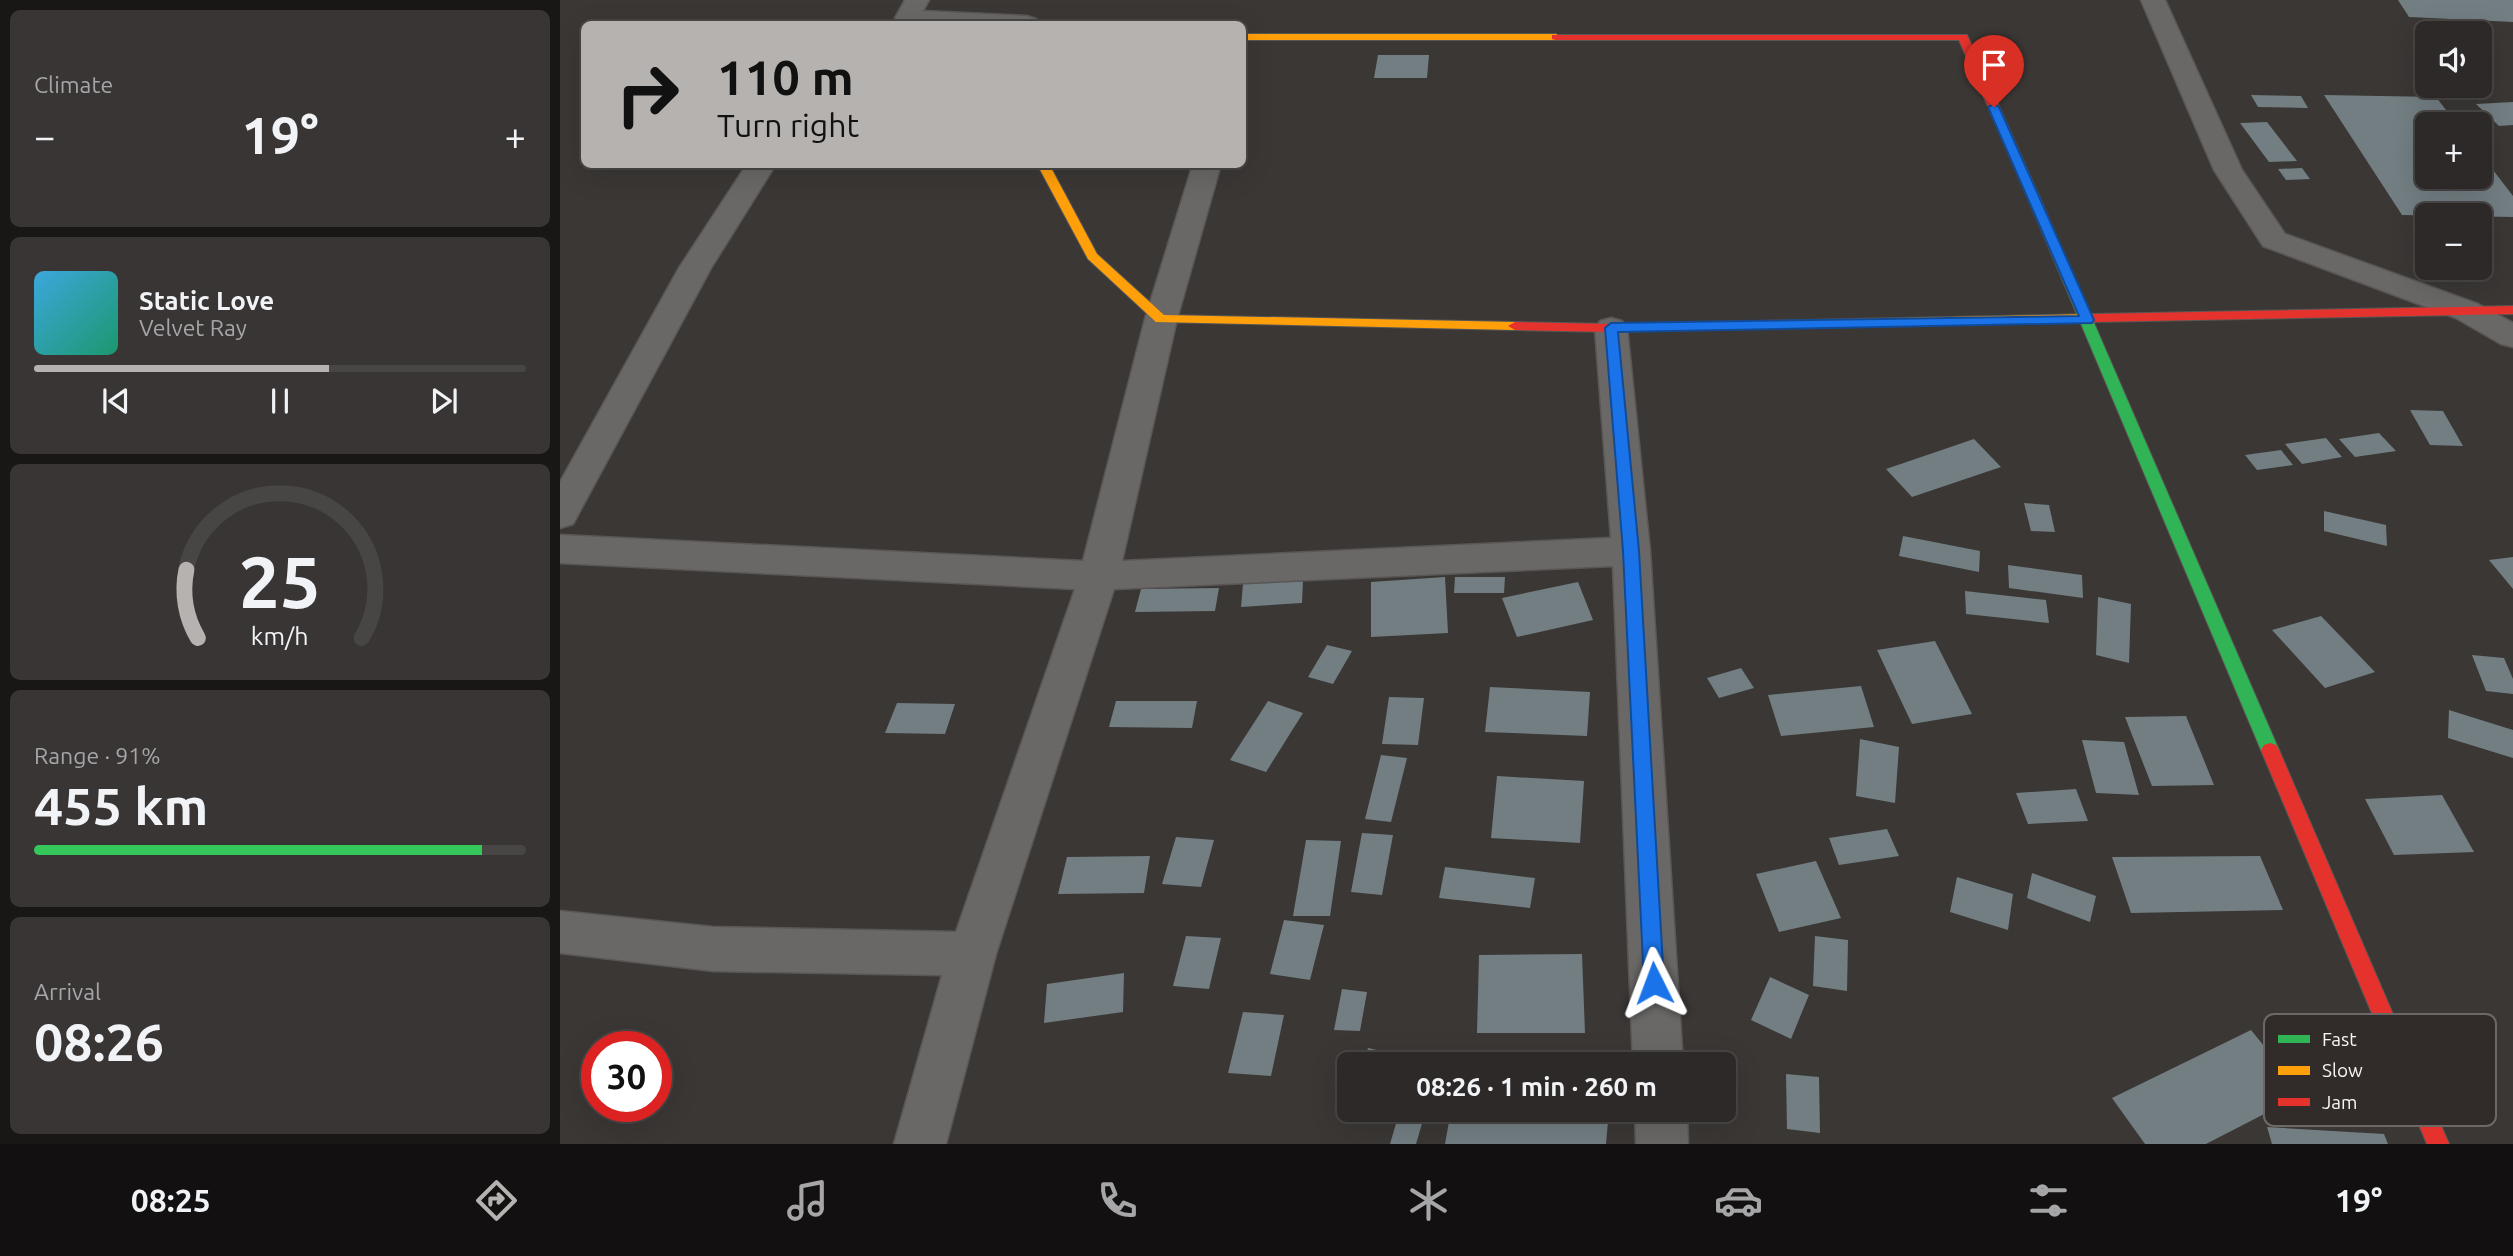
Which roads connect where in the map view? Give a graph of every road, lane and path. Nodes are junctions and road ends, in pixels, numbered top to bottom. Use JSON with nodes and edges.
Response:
{"nodes":[{"id":1,"x":2153,"y":0,"type":"edge"},
{"id":2,"x":908,"y":14,"type":"edge"},
{"id":3,"x":991,"y":21,"type":"edge"},
{"id":4,"x":1246,"y":40,"type":"edge"},
{"id":5,"x":759,"y":168,"type":"edge"},
{"id":6,"x":1045,"y":168,"type":"edge"},
{"id":7,"x":1206,"y":168,"type":"edge"},
{"id":8,"x":2513,"y":310,"type":"edge"},
{"id":9,"x":2466,"y":311,"type":"junction"},
{"id":10,"x":1161,"y":319,"type":"junction"},
{"id":11,"x":2087,"y":320,"type":"junction"},
{"id":12,"x":1611,"y":328,"type":"junction"},
{"id":13,"x":2513,"y":337,"type":"edge"},
{"id":14,"x":560,"y":515,"type":"edge"},
{"id":15,"x":560,"y":549,"type":"edge"},
{"id":16,"x":1631,"y":551,"type":"junction"},
{"id":17,"x":1099,"y":576,"type":"junction"},
{"id":18,"x":560,"y":932,"type":"edge"},
{"id":19,"x":972,"y":954,"type":"junction"},
{"id":20,"x":2383,"y":1014,"type":"edge"},
{"id":21,"x":1657,"y":1052,"type":"edge"},
{"id":22,"x":1661,"y":1122,"type":"edge"},
{"id":23,"x":2430,"y":1126,"type":"edge"},
{"id":24,"x":920,"y":1144,"type":"edge"},
{"id":25,"x":1662,"y":1144,"type":"edge"},
{"id":26,"x":2438,"y":1144,"type":"edge"}],
"edges":[{"from":1,"to":9,"type":"street"},
{"from":2,"to":3,"type":"street"},
{"from":4,"to":11,"type":"street"},
{"from":5,"to":14,"type":"street"},
{"from":6,"to":10,"type":"street"},
{"from":7,"to":10,"type":"street"},
{"from":8,"to":9,"type":"street"},
{"from":9,"to":11,"type":"street"},
{"from":9,"to":13,"type":"street"},
{"from":10,"to":12,"type":"street"},
{"from":10,"to":17,"type":"street"},
{"from":11,"to":12,"type":"street"},
{"from":11,"to":20,"type":"street"},
{"from":12,"to":16,"type":"street"},
{"from":15,"to":17,"type":"street"},
{"from":16,"to":17,"type":"street"},
{"from":16,"to":21,"type":"street"},
{"from":17,"to":19,"type":"street"},
{"from":18,"to":19,"type":"street"},
{"from":19,"to":24,"type":"street"},
{"from":22,"to":25,"type":"street"},
{"from":23,"to":26,"type":"street"}]}
